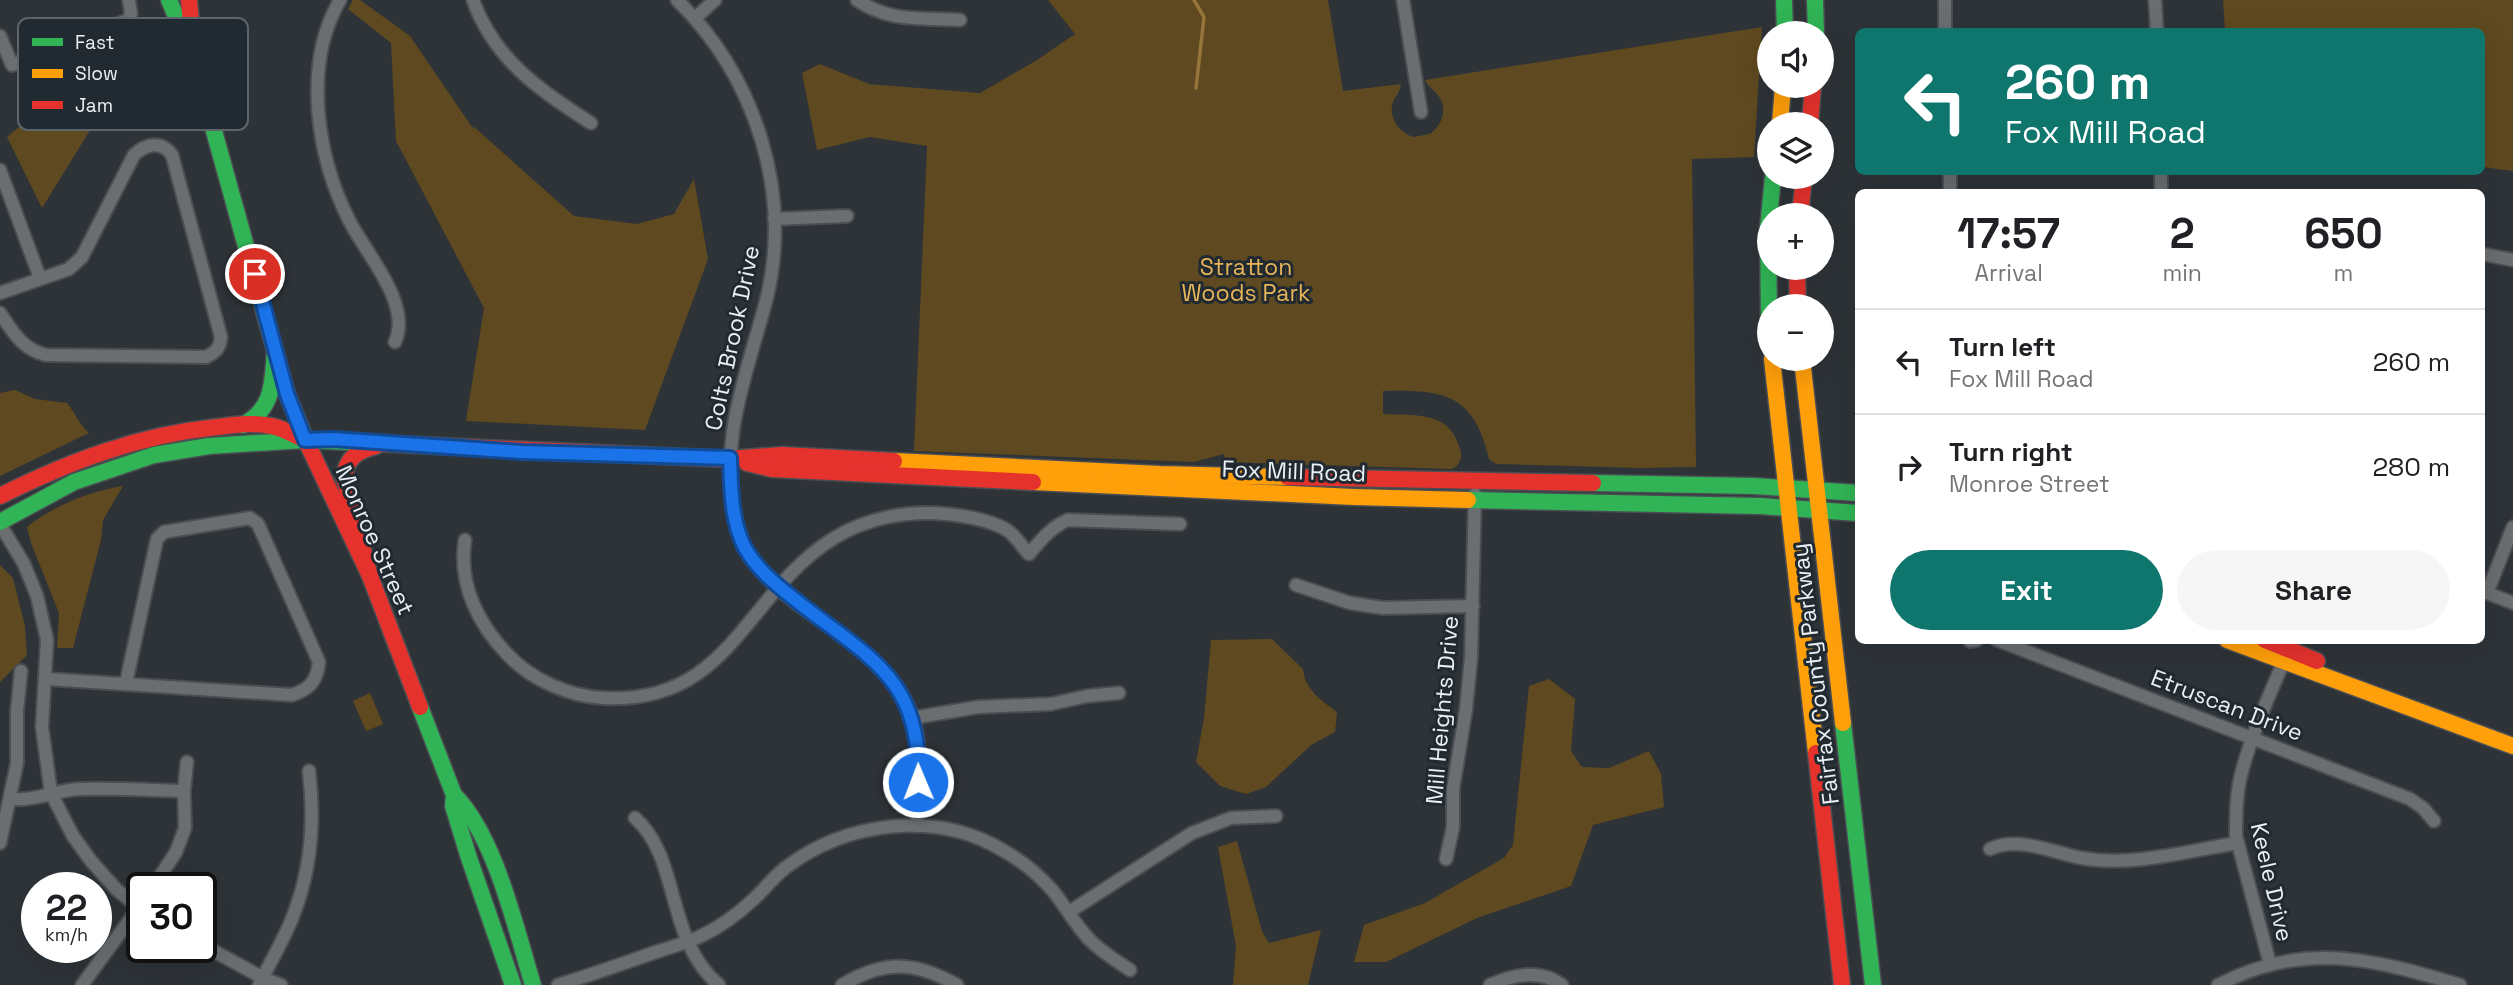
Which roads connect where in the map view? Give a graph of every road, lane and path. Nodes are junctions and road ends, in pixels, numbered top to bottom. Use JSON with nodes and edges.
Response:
{"nodes":[{"id":1,"x":129,"y":0,"type":"edge"},
{"id":2,"x":169,"y":0,"type":"edge"},
{"id":3,"x":189,"y":0,"type":"edge"},
{"id":4,"x":340,"y":0,"type":"edge"},
{"id":5,"x":473,"y":0,"type":"edge"},
{"id":6,"x":677,"y":0,"type":"edge"},
{"id":7,"x":715,"y":0,"type":"edge"},
{"id":8,"x":857,"y":0,"type":"edge"},
{"id":9,"x":1402,"y":0,"type":"edge"},
{"id":10,"x":1784,"y":0,"type":"edge"},
{"id":11,"x":1815,"y":0,"type":"edge"},
{"id":12,"x":1945,"y":0,"type":"edge"},
{"id":13,"x":2155,"y":0,"type":"edge"},
{"id":14,"x":129,"y":18,"type":"edge"},
{"id":15,"x":177,"y":18,"type":"edge"},
{"id":16,"x":191,"y":18,"type":"edge"},
{"id":17,"x":695,"y":18,"type":"junction"},
{"id":18,"x":960,"y":20,"type":"dead end"},
{"id":19,"x":1785,"y":21,"type":"edge"},
{"id":20,"x":1816,"y":21,"type":"edge"},
{"id":21,"x":1945,"y":28,"type":"edge"},
{"id":22,"x":2157,"y":28,"type":"edge"},
{"id":23,"x":0,"y":36,"type":"edge"},
{"id":24,"x":18,"y":63,"type":"edge"},
{"id":25,"x":12,"y":65,"type":"junction"},
{"id":26,"x":0,"y":72,"type":"edge"},
{"id":27,"x":1421,"y":111,"type":"dead end"},
{"id":28,"x":591,"y":122,"type":"dead end"},
{"id":29,"x":214,"y":130,"type":"edge"},
{"id":30,"x":0,"y":170,"type":"edge"},
{"id":31,"x":1772,"y":189,"type":"edge"},
{"id":32,"x":847,"y":216,"type":"dead end"},
{"id":33,"x":774,"y":219,"type":"junction"},
{"id":34,"x":2485,"y":255,"type":"edge"},
{"id":35,"x":2513,"y":260,"type":"edge"},
{"id":36,"x":40,"y":278,"type":"junction"},
{"id":37,"x":0,"y":293,"type":"edge"},
{"id":38,"x":1769,"y":294,"type":"edge"},
{"id":39,"x":0,"y":313,"type":"edge"},
{"id":40,"x":395,"y":342,"type":"dead end"},
{"id":41,"x":275,"y":352,"type":"junction"},
{"id":42,"x":1773,"y":371,"type":"edge"},
{"id":43,"x":1803,"y":371,"type":"edge"},
{"id":44,"x":241,"y":426,"type":"junction"},
{"id":45,"x":305,"y":440,"type":"junction"},
{"id":46,"x":386,"y":443,"type":"junction"},
{"id":47,"x":730,"y":458,"type":"junction"},
{"id":48,"x":1476,"y":480,"type":"junction"},
{"id":49,"x":1786,"y":487,"type":"junction"},
{"id":50,"x":1817,"y":489,"type":"junction"},
{"id":51,"x":1855,"y":493,"type":"edge"},
{"id":52,"x":0,"y":496,"type":"edge"},
{"id":53,"x":1475,"y":500,"type":"junction"},
{"id":54,"x":1788,"y":507,"type":"junction"},
{"id":55,"x":1818,"y":509,"type":"junction"},
{"id":56,"x":1855,"y":513,"type":"edge"},
{"id":57,"x":0,"y":523,"type":"edge"},
{"id":58,"x":1180,"y":524,"type":"dead end"},
{"id":59,"x":2513,"y":527,"type":"edge"},
{"id":60,"x":465,"y":540,"type":"dead end"},
{"id":61,"x":370,"y":576,"type":"junction"},
{"id":62,"x":1296,"y":585,"type":"dead end"},
{"id":63,"x":779,"y":587,"type":"junction"},
{"id":64,"x":2485,"y":590,"type":"edge"},
{"id":65,"x":2485,"y":592,"type":"edge"},
{"id":66,"x":2513,"y":603,"type":"edge"},
{"id":67,"x":1473,"y":606,"type":"junction"},
{"id":68,"x":2008,"y":644,"type":"edge"},
{"id":69,"x":2242,"y":644,"type":"edge"},
{"id":70,"x":2270,"y":644,"type":"edge"},
{"id":71,"x":2285,"y":656,"type":"junction"},
{"id":72,"x":21,"y":671,"type":"dead end"},
{"id":73,"x":47,"y":679,"type":"junction"},
{"id":74,"x":126,"y":683,"type":"junction"},
{"id":75,"x":1119,"y":693,"type":"dead end"},
{"id":76,"x":912,"y":718,"type":"junction"},
{"id":77,"x":2254,"y":737,"type":"junction"},
{"id":78,"x":2513,"y":746,"type":"edge"},
{"id":79,"x":187,"y":762,"type":"dead end"},
{"id":80,"x":309,"y":771,"type":"dead end"},
{"id":81,"x":184,"y":791,"type":"junction"},
{"id":82,"x":51,"y":793,"type":"junction"},
{"id":83,"x":454,"y":795,"type":"junction"},
{"id":84,"x":10,"y":799,"type":"junction"},
{"id":85,"x":1276,"y":816,"type":"dead end"},
{"id":86,"x":635,"y":818,"type":"dead end"},
{"id":87,"x":2434,"y":821,"type":"dead end"},
{"id":88,"x":917,"y":826,"type":"junction"},
{"id":89,"x":0,"y":843,"type":"edge"},
{"id":90,"x":2238,"y":843,"type":"junction"},
{"id":91,"x":1990,"y":849,"type":"dead end"},
{"id":92,"x":1446,"y":859,"type":"dead end"},
{"id":93,"x":163,"y":872,"type":"edge"},
{"id":94,"x":126,"y":896,"type":"edge"},
{"id":95,"x":1069,"y":912,"type":"junction"},
{"id":96,"x":126,"y":927,"type":"edge"},
{"id":97,"x":688,"y":941,"type":"junction"},
{"id":98,"x":217,"y":954,"type":"edge"},
{"id":99,"x":2270,"y":964,"type":"junction"},
{"id":100,"x":1130,"y":970,"type":"dead end"},
{"id":101,"x":261,"y":981,"type":"edge"},
{"id":102,"x":82,"y":985,"type":"edge"},
{"id":103,"x":281,"y":985,"type":"edge"},
{"id":104,"x":513,"y":985,"type":"edge"},
{"id":105,"x":533,"y":985,"type":"edge"},
{"id":106,"x":558,"y":985,"type":"edge"},
{"id":107,"x":719,"y":985,"type":"edge"},
{"id":108,"x":842,"y":985,"type":"edge"},
{"id":109,"x":957,"y":985,"type":"edge"},
{"id":110,"x":1490,"y":985,"type":"edge"},
{"id":111,"x":1562,"y":985,"type":"edge"},
{"id":112,"x":1842,"y":985,"type":"edge"},
{"id":113,"x":1874,"y":985,"type":"edge"},
{"id":114,"x":2218,"y":985,"type":"edge"},
{"id":115,"x":2460,"y":985,"type":"edge"}],
"edges":[{"from":1,"to":14,"type":"street"},
{"from":2,"to":15,"type":"main road","name":"Monroe Street"},
{"from":3,"to":16,"type":"main road","name":"Monroe Street"},
{"from":4,"to":40,"type":"street"},
{"from":5,"to":28,"type":"street"},
{"from":6,"to":17,"type":"street","name":"Colts Brook Drive"},
{"from":7,"to":17,"type":"street"},
{"from":8,"to":18,"type":"street"},
{"from":9,"to":27,"type":"street"},
{"from":10,"to":19,"type":"main road"},
{"from":11,"to":20,"type":"main road"},
{"from":12,"to":21,"type":"street"},
{"from":13,"to":22,"type":"street"},
{"from":17,"to":33,"type":"street","name":"Colts Brook Drive"},
{"from":23,"to":25,"type":"street"},
{"from":24,"to":25,"type":"street"},
{"from":25,"to":26,"type":"street"},
{"from":29,"to":41,"type":"main road","name":"Monroe Street"},
{"from":30,"to":36,"type":"street"},
{"from":31,"to":38,"type":"main road"},
{"from":32,"to":33,"type":"street"},
{"from":33,"to":47,"type":"street","name":"Colts Brook Drive"},
{"from":34,"to":35,"type":"street"},
{"from":36,"to":37,"type":"street"},
{"from":36,"to":39,"type":"street"},
{"from":41,"to":44,"type":"main road"},
{"from":41,"to":45,"type":"main road","name":"Monroe Street"},
{"from":42,"to":49,"type":"main road","name":"Fairfax County Parkway"},
{"from":43,"to":50,"type":"main road","name":"Fairfax County Parkway"},
{"from":44,"to":45,"type":"main road","name":"Fox Mill Road"},
{"from":44,"to":52,"type":"main road","name":"Fox Mill Road"},
{"from":45,"to":46,"type":"main road","name":"Fox Mill Road"},
{"from":45,"to":57,"type":"main road","name":"Fox Mill Road"},
{"from":45,"to":61,"type":"main road","name":"Monroe Street"},
{"from":46,"to":47,"type":"main road","name":"Fox Mill Road"},
{"from":46,"to":61,"type":"main road"},
{"from":47,"to":48,"type":"main road","name":"Fox Mill Road"},
{"from":47,"to":53,"type":"main road","name":"Fox Mill Road"},
{"from":47,"to":63,"type":"street","name":"Colts Brook Drive"},
{"from":48,"to":49,"type":"main road","name":"Fox Mill Road"},
{"from":48,"to":53,"type":"street","name":"Mill Heights Drive"},
{"from":49,"to":50,"type":"main road","name":"Fox Mill Road"},
{"from":49,"to":54,"type":"main road","name":"Fairfax County Parkway"},
{"from":50,"to":51,"type":"main road","name":"Fox Mill Road"},
{"from":50,"to":55,"type":"main road","name":"Fairfax County Parkway"},
{"from":53,"to":54,"type":"main road","name":"Fox Mill Road"},
{"from":53,"to":67,"type":"street","name":"Mill Heights Drive"},
{"from":54,"to":55,"type":"main road","name":"Fox Mill Road"},
{"from":54,"to":112,"type":"main road","name":"Fairfax County Parkway"},
{"from":55,"to":56,"type":"main road","name":"Fox Mill Road"},
{"from":55,"to":113,"type":"main road","name":"Fairfax County Parkway"},
{"from":57,"to":73,"type":"street"},
{"from":58,"to":63,"type":"street"},
{"from":59,"to":64,"type":"street"},
{"from":60,"to":63,"type":"street"},
{"from":61,"to":83,"type":"main road","name":"Monroe Street"},
{"from":62,"to":67,"type":"street"},
{"from":63,"to":76,"type":"street","name":"Colts Brook Drive"},
{"from":65,"to":66,"type":"street"},
{"from":67,"to":92,"type":"street","name":"Mill Heights Drive"},
{"from":68,"to":77,"type":"street","name":"Etruscan Drive"},
{"from":69,"to":71,"type":"main road"},
{"from":70,"to":71,"type":"main road"},
{"from":71,"to":77,"type":"street","name":"Keele Drive"},
{"from":71,"to":78,"type":"main road"},
{"from":72,"to":84,"type":"street"},
{"from":73,"to":74,"type":"street"},
{"from":73,"to":82,"type":"street"},
{"from":74,"to":74,"type":"street"},
{"from":75,"to":76,"type":"street"},
{"from":76,"to":88,"type":"street","name":"Colts Brook Drive"},
{"from":77,"to":87,"type":"street","name":"Etruscan Drive"},
{"from":77,"to":90,"type":"street","name":"Keele Drive"},
{"from":79,"to":81,"type":"street"},
{"from":80,"to":101,"type":"street"},
{"from":81,"to":82,"type":"street"},
{"from":81,"to":93,"type":"street"},
{"from":82,"to":84,"type":"street"},
{"from":82,"to":94,"type":"street"},
{"from":83,"to":104,"type":"main road","name":"Monroe Street"},
{"from":83,"to":105,"type":"main road","name":"Monroe Street"},
{"from":84,"to":89,"type":"street"},
{"from":85,"to":95,"type":"street"},
{"from":86,"to":97,"type":"street"},
{"from":88,"to":95,"type":"street"},
{"from":88,"to":97,"type":"street"},
{"from":90,"to":91,"type":"street"},
{"from":90,"to":99,"type":"street","name":"Keele Drive"},
{"from":95,"to":100,"type":"street"},
{"from":96,"to":102,"type":"street"},
{"from":97,"to":106,"type":"street"},
{"from":97,"to":107,"type":"street"},
{"from":98,"to":101,"type":"street"},
{"from":99,"to":114,"type":"street"},
{"from":99,"to":115,"type":"street"},
{"from":101,"to":103,"type":"street"},
{"from":108,"to":109,"type":"street"},
{"from":110,"to":111,"type":"street"}]}
